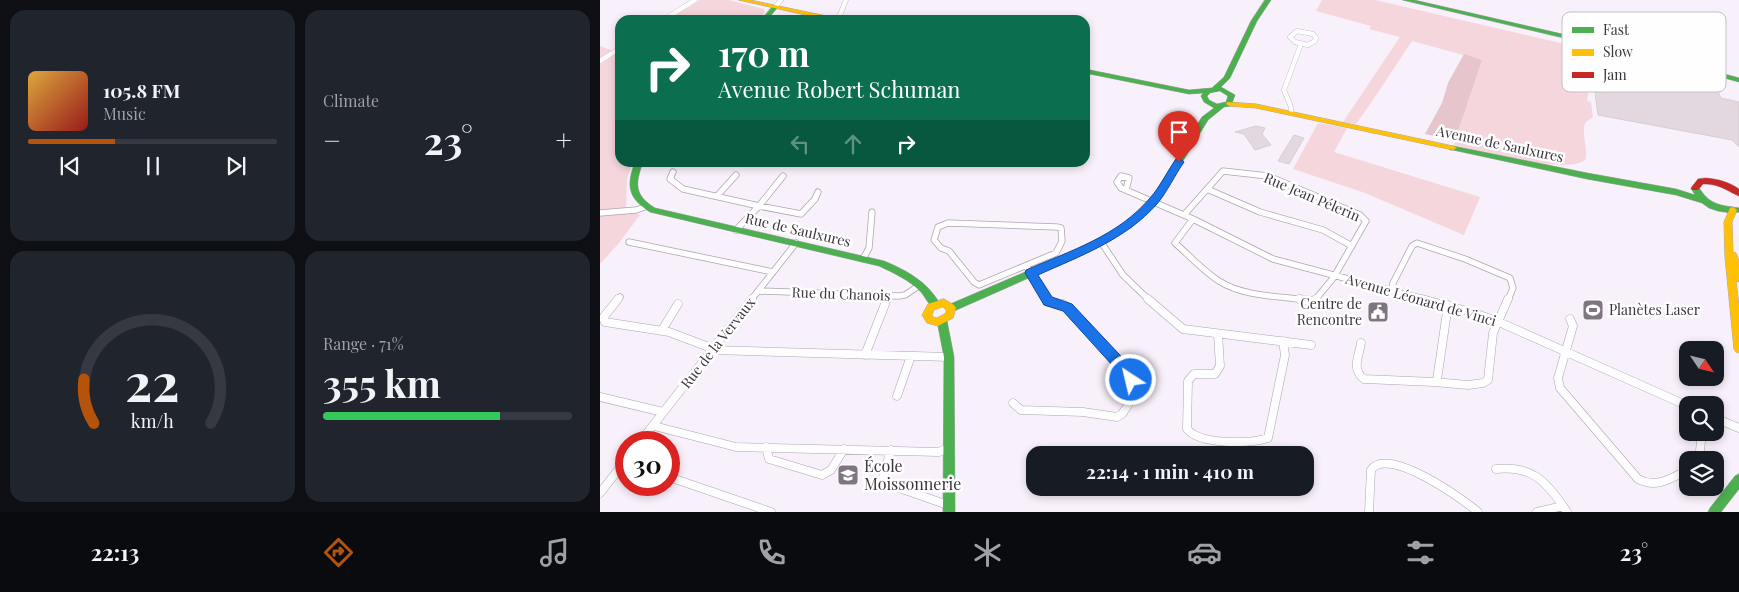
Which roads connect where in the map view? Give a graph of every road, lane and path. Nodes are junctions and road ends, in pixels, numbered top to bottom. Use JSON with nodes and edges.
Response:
{"nodes":[{"id":1,"x":695,"y":0,"type":"edge"},
{"id":2,"x":742,"y":0,"type":"edge"},
{"id":3,"x":846,"y":0,"type":"edge"},
{"id":4,"x":1268,"y":0,"type":"edge"},
{"id":5,"x":1406,"y":0,"type":"edge"},
{"id":6,"x":778,"y":4,"type":"edge"},
{"id":7,"x":672,"y":15,"type":"edge"},
{"id":8,"x":768,"y":15,"type":"edge"},
{"id":9,"x":818,"y":15,"type":"edge"},
{"id":10,"x":840,"y":15,"type":"edge"},
{"id":11,"x":1562,"y":36,"type":"edge"},
{"id":12,"x":1301,"y":44,"type":"junction"},
{"id":13,"x":615,"y":51,"type":"edge"},
{"id":14,"x":600,"y":61,"type":"edge"},
{"id":15,"x":1090,"y":73,"type":"edge"},
{"id":16,"x":1726,"y":76,"type":"edge"},
{"id":17,"x":1228,"y":78,"type":"junction"},
{"id":18,"x":1739,"y":80,"type":"edge"},
{"id":19,"x":1209,"y":96,"type":"junction"},
{"id":20,"x":1228,"y":100,"type":"junction"},
{"id":21,"x":1291,"y":114,"type":"junction"},
{"id":22,"x":1205,"y":119,"type":"junction"},
{"id":23,"x":637,"y":167,"type":"edge"},
{"id":24,"x":673,"y":172,"type":"dead end"},
{"id":25,"x":736,"y":175,"type":"dead end"},
{"id":26,"x":783,"y":176,"type":"dead end"},
{"id":27,"x":1695,"y":188,"type":"junction"},
{"id":28,"x":1207,"y":189,"type":"junction"},
{"id":29,"x":1126,"y":190,"type":"dead end"},
{"id":30,"x":818,"y":192,"type":"dead end"},
{"id":31,"x":1676,"y":192,"type":"junction"},
{"id":32,"x":1739,"y":194,"type":"edge"},
{"id":33,"x":717,"y":196,"type":"junction"},
{"id":34,"x":1702,"y":200,"type":"junction"},
{"id":35,"x":1154,"y":201,"type":"junction"},
{"id":36,"x":643,"y":206,"type":"junction"},
{"id":37,"x":759,"y":206,"type":"junction"},
{"id":38,"x":1713,"y":206,"type":"junction"},
{"id":39,"x":1736,"y":210,"type":"edge"},
{"id":40,"x":872,"y":212,"type":"dead end"},
{"id":41,"x":600,"y":213,"type":"edge"},
{"id":42,"x":1184,"y":215,"type":"junction"},
{"id":43,"x":1194,"y":219,"type":"junction"},
{"id":44,"x":1728,"y":222,"type":"junction"},
{"id":45,"x":736,"y":230,"type":"junction"},
{"id":46,"x":629,"y":242,"type":"dead end"},
{"id":47,"x":1101,"y":242,"type":"junction"},
{"id":48,"x":796,"y":243,"type":"junction"},
{"id":49,"x":1352,"y":246,"type":"junction"},
{"id":50,"x":1730,"y":248,"type":"junction"},
{"id":51,"x":863,"y":259,"type":"junction"},
{"id":52,"x":1028,"y":270,"type":"junction"},
{"id":53,"x":773,"y":272,"type":"junction"},
{"id":54,"x":1335,"y":275,"type":"junction"},
{"id":55,"x":1739,"y":278,"type":"edge"},
{"id":56,"x":920,"y":285,"type":"junction"},
{"id":57,"x":1732,"y":286,"type":"junction"},
{"id":58,"x":1392,"y":290,"type":"junction"},
{"id":59,"x":759,"y":291,"type":"junction"},
{"id":60,"x":889,"y":295,"type":"junction"},
{"id":61,"x":620,"y":297,"type":"dead end"},
{"id":62,"x":678,"y":304,"type":"dead end"},
{"id":63,"x":935,"y":304,"type":"junction"},
{"id":64,"x":1448,"y":305,"type":"junction"},
{"id":65,"x":951,"y":308,"type":"junction"},
{"id":66,"x":1739,"y":311,"type":"edge"},
{"id":67,"x":1570,"y":319,"type":"dead end"},
{"id":68,"x":942,"y":321,"type":"junction"},
{"id":69,"x":1499,"y":322,"type":"junction"},
{"id":70,"x":662,"y":330,"type":"junction"},
{"id":71,"x":1218,"y":334,"type":"junction"},
{"id":72,"x":1283,"y":341,"type":"junction"},
{"id":73,"x":1361,"y":343,"type":"dead end"},
{"id":74,"x":1312,"y":345,"type":"dead end"},
{"id":75,"x":713,"y":349,"type":"junction"},
{"id":76,"x":1739,"y":349,"type":"edge"},
{"id":77,"x":1566,"y":352,"type":"junction"},
{"id":78,"x":865,"y":355,"type":"junction"},
{"id":79,"x":912,"y":356,"type":"junction"},
{"id":80,"x":949,"y":358,"type":"junction"},
{"id":81,"x":1437,"y":380,"type":"junction"},
{"id":82,"x":897,"y":396,"type":"dead end"},
{"id":83,"x":600,"y":397,"type":"edge"},
{"id":84,"x":1679,"y":402,"type":"edge"},
{"id":85,"x":1013,"y":403,"type":"dead end"},
{"id":86,"x":663,"y":412,"type":"junction"},
{"id":87,"x":1724,"y":422,"type":"edge"},
{"id":88,"x":658,"y":427,"type":"dead end"},
{"id":89,"x":1739,"y":428,"type":"edge"},
{"id":90,"x":648,"y":431,"type":"edge"},
{"id":91,"x":766,"y":448,"type":"junction"},
{"id":92,"x":948,"y":448,"type":"junction"},
{"id":93,"x":844,"y":449,"type":"junction"},
{"id":94,"x":891,"y":450,"type":"junction"},
{"id":95,"x":1496,"y":469,"type":"dead end"},
{"id":96,"x":1679,"y":474,"type":"edge"},
{"id":97,"x":615,"y":475,"type":"edge"},
{"id":98,"x":1739,"y":480,"type":"edge"},
{"id":99,"x":680,"y":481,"type":"edge"},
{"id":100,"x":600,"y":493,"type":"edge"},
{"id":101,"x":948,"y":502,"type":"junction"},
{"id":102,"x":1565,"y":509,"type":"edge"},
{"id":103,"x":771,"y":512,"type":"edge"},
{"id":104,"x":949,"y":512,"type":"edge"},
{"id":105,"x":1369,"y":512,"type":"edge"},
{"id":106,"x":1478,"y":512,"type":"edge"},
{"id":107,"x":1537,"y":512,"type":"edge"},
{"id":108,"x":1714,"y":512,"type":"edge"}],
"edges":[{"from":1,"to":7,"type":"street"},
{"from":2,"to":6,"type":"main road"},
{"from":3,"to":10,"type":"street"},
{"from":4,"to":17,"type":"main road"},
{"from":5,"to":11,"type":"main road"},
{"from":6,"to":8,"type":"main road"},
{"from":6,"to":9,"type":"main road"},
{"from":12,"to":12,"type":"street"},
{"from":12,"to":21,"type":"street"},
{"from":13,"to":14,"type":"street"},
{"from":15,"to":19,"type":"main road"},
{"from":16,"to":18,"type":"main road"},
{"from":17,"to":19,"type":"main road"},
{"from":17,"to":20,"type":"main road"},
{"from":19,"to":20,"type":"main road"},
{"from":19,"to":20,"type":"main road"},
{"from":19,"to":22,"type":"main road"},
{"from":20,"to":21,"type":"main road","name":"Avenue de Saulxures"},
{"from":20,"to":22,"type":"main road"},
{"from":21,"to":31,"type":"main road","name":"Avenue de Saulxures"},
{"from":22,"to":35,"type":"main road"},
{"from":23,"to":36,"type":"main road"},
{"from":24,"to":33,"type":"street"},
{"from":25,"to":33,"type":"street"},
{"from":26,"to":37,"type":"street"},
{"from":27,"to":31,"type":"main road"},
{"from":27,"to":32,"type":"main road"},
{"from":27,"to":34,"type":"main road"},
{"from":28,"to":42,"type":"street","name":"Rue Jean Pélerin"},
{"from":28,"to":49,"type":"street"},
{"from":28,"to":49,"type":"street","name":"Rue Jean Pélerin"},
{"from":29,"to":35,"type":"street","name":"Avenue Léonard de Vinci"},
{"from":30,"to":37,"type":"street"},
{"from":31,"to":34,"type":"main road","name":"Avenue de Saulxures"},
{"from":33,"to":37,"type":"street"},
{"from":34,"to":38,"type":"main road","name":"Avenue de Saulxures"},
{"from":35,"to":42,"type":"street","name":"Avenue Léonard de Vinci"},
{"from":35,"to":47,"type":"main road"},
{"from":36,"to":41,"type":"street"},
{"from":36,"to":45,"type":"main road","name":"Rue de Saulxures"},
{"from":37,"to":45,"type":"street"},
{"from":38,"to":39,"type":"main road"},
{"from":38,"to":44,"type":"main road"},
{"from":39,"to":44,"type":"main road"},
{"from":40,"to":51,"type":"street"},
{"from":42,"to":43,"type":"street","name":"Avenue Léonard de Vinci"},
{"from":43,"to":54,"type":"street","name":"Avenue Léonard de Vinci"},
{"from":43,"to":54,"type":"street","name":"Rue Jean Pélerin"},
{"from":44,"to":50,"type":"main road"},
{"from":45,"to":48,"type":"main road","name":"Rue de Saulxures"},
{"from":46,"to":53,"type":"street"},
{"from":47,"to":52,"type":"main road"},
{"from":47,"to":71,"type":"street"},
{"from":48,"to":51,"type":"main road","name":"Rue de Saulxures"},
{"from":48,"to":53,"type":"street","name":"Rue de la Vervaux"},
{"from":49,"to":54,"type":"street","name":"Rue Jean Pélerin"},
{"from":50,"to":55,"type":"main road"},
{"from":50,"to":57,"type":"main road"},
{"from":51,"to":56,"type":"main road","name":"Rue de Saulxures"},
{"from":52,"to":52,"type":"street"},
{"from":52,"to":65,"type":"main road"},
{"from":52,"to":85,"type":"street"},
{"from":53,"to":59,"type":"street","name":"Rue de la Vervaux"},
{"from":54,"to":58,"type":"street","name":"Avenue Léonard de Vinci"},
{"from":56,"to":60,"type":"street","name":"Rue du Chanois"},
{"from":56,"to":63,"type":"main road","name":"Rue de Saulxures"},
{"from":57,"to":66,"type":"main road"},
{"from":57,"to":76,"type":"main road"},
{"from":58,"to":64,"type":"street","name":"Avenue Léonard de Vinci"},
{"from":58,"to":69,"type":"street"},
{"from":59,"to":60,"type":"street","name":"Rue du Chanois"},
{"from":59,"to":75,"type":"street","name":"Rue de la Vervaux"},
{"from":60,"to":78,"type":"street"},
{"from":61,"to":70,"type":"street"},
{"from":62,"to":70,"type":"street"},
{"from":63,"to":65,"type":"main road"},
{"from":63,"to":68,"type":"main road"},
{"from":64,"to":69,"type":"street","name":"Avenue Léonard de Vinci"},
{"from":64,"to":81,"type":"street"},
{"from":65,"to":68,"type":"main road"},
{"from":67,"to":77,"type":"street"},
{"from":68,"to":80,"type":"main road"},
{"from":69,"to":77,"type":"street","name":"Avenue Léonard de Vinci"},
{"from":69,"to":81,"type":"street"},
{"from":70,"to":75,"type":"street"},
{"from":71,"to":72,"type":"street"},
{"from":71,"to":72,"type":"street"},
{"from":72,"to":74,"type":"street"},
{"from":73,"to":81,"type":"street"},
{"from":75,"to":78,"type":"street"},
{"from":75,"to":86,"type":"street","name":"Rue de la Vervaux"},
{"from":77,"to":84,"type":"street","name":"Avenue Léonard de Vinci"},
{"from":77,"to":96,"type":"street"},
{"from":78,"to":79,"type":"street"},
{"from":79,"to":80,"type":"street"},
{"from":79,"to":82,"type":"street"},
{"from":80,"to":92,"type":"main road"},
{"from":83,"to":86,"type":"street"},
{"from":86,"to":90,"type":"street","name":"Rue de la Vervaux"},
{"from":87,"to":89,"type":"street"},
{"from":88,"to":91,"type":"street"},
{"from":91,"to":93,"type":"street"},
{"from":91,"to":93,"type":"street"},
{"from":92,"to":94,"type":"street"},
{"from":92,"to":101,"type":"main road"},
{"from":93,"to":94,"type":"street"},
{"from":94,"to":101,"type":"street"},
{"from":95,"to":102,"type":"street"},
{"from":97,"to":100,"type":"street"},
{"from":98,"to":108,"type":"main road"},
{"from":99,"to":103,"type":"street"},
{"from":101,"to":104,"type":"main road"},
{"from":102,"to":107,"type":"street"},
{"from":105,"to":106,"type":"street"}]}
